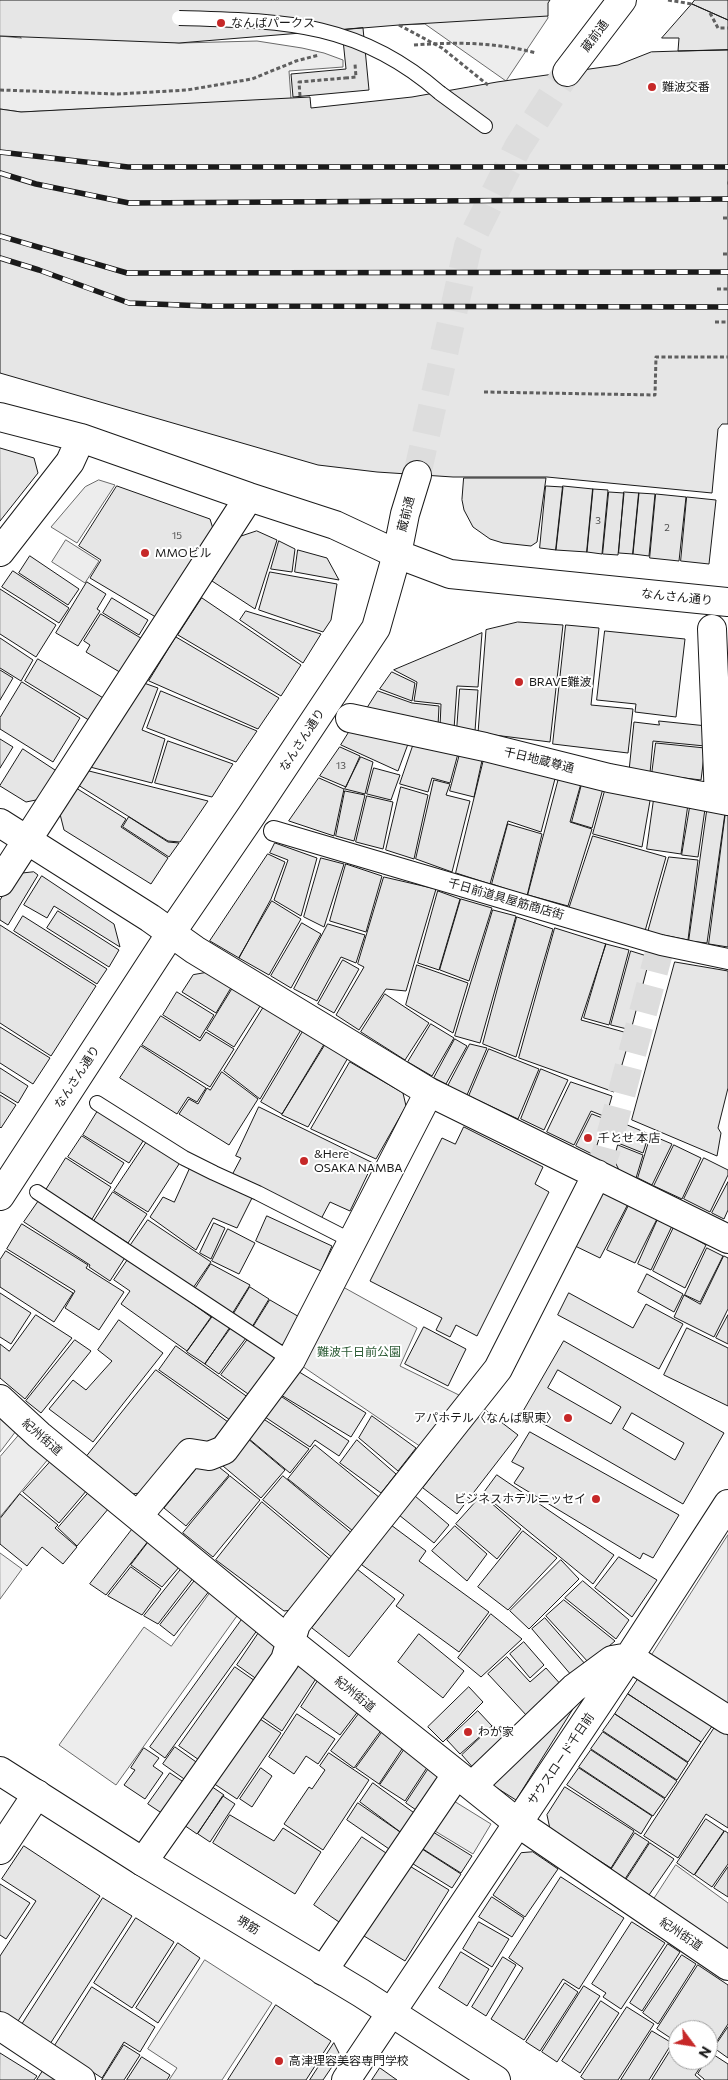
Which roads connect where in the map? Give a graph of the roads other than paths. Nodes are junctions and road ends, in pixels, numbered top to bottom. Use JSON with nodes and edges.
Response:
{"nodes":[{"id":1,"x":622,"y":0,"type":"edge"},
{"id":2,"x":179,"y":18,"type":"dead end"},
{"id":3,"x":567,"y":72,"type":"tunnel mouth"},
{"id":4,"x":485,"y":126,"type":"dead end"},
{"id":5,"x":0,"y":417,"type":"edge"},
{"id":6,"x":81,"y":438,"type":"junction"},
{"id":7,"x":417,"y":475,"type":"tunnel mouth"},
{"id":8,"x":249,"y":498,"type":"junction"},
{"id":9,"x":0,"y":552,"type":"edge"},
{"id":10,"x":397,"y":554,"type":"junction"},
{"id":11,"x":728,"y":602,"type":"edge"},
{"id":12,"x":712,"y":629,"type":"dead end"},
{"id":13,"x":350,"y":718,"type":"dead end"},
{"id":14,"x":724,"y":800,"type":"edge"},
{"id":15,"x":0,"y":823,"type":"edge"},
{"id":16,"x":280,"y":832,"type":"dead end"},
{"id":17,"x":27,"y":840,"type":"junction"},
{"id":18,"x":0,"y":882,"type":"edge"},
{"id":19,"x":171,"y":933,"type":"junction"},
{"id":20,"x":728,"y":959,"type":"edge"},
{"id":21,"x":429,"y":1092,"type":"junction"},
{"id":22,"x":97,"y":1103,"type":"dead end"},
{"id":23,"x":597,"y":1174,"type":"junction"},
{"id":24,"x":37,"y":1192,"type":"dead end"},
{"id":25,"x":0,"y":1196,"type":"edge"},
{"id":26,"x":728,"y":1238,"type":"edge"},
{"id":27,"x":352,"y":1241,"type":"junction"},
{"id":28,"x":291,"y":1360,"type":"junction"},
{"id":29,"x":0,"y":1399,"type":"edge"},
{"id":30,"x":725,"y":1514,"type":"edge"},
{"id":31,"x":138,"y":1516,"type":"junction"},
{"id":32,"x":291,"y":1642,"type":"junction"},
{"id":33,"x":629,"y":1657,"type":"junction"},
{"id":34,"x":728,"y":1720,"type":"edge"},
{"id":35,"x":0,"y":1771,"type":"edge"},
{"id":36,"x":464,"y":1781,"type":"junction"},
{"id":37,"x":37,"y":1794,"type":"junction"},
{"id":38,"x":518,"y":1823,"type":"junction"},
{"id":39,"x":0,"y":1850,"type":"edge"},
{"id":40,"x":143,"y":1862,"type":"junction"},
{"id":41,"x":728,"y":1966,"type":"edge"},
{"id":42,"x":323,"y":1971,"type":"junction"},
{"id":43,"x":392,"y":2012,"type":"junction"},
{"id":44,"x":0,"y":2026,"type":"edge"},
{"id":45,"x":81,"y":2080,"type":"edge"},
{"id":46,"x":346,"y":2080,"type":"edge"},
{"id":47,"x":496,"y":2080,"type":"edge"}],
"edges":[{"from":1,"to":3,"type":"street","name":"蔵前通"},
{"from":2,"to":4,"type":"lane","bridge":true},
{"from":5,"to":6,"type":"street"},
{"from":6,"to":8,"type":"street"},
{"from":6,"to":9,"type":"street"},
{"from":7,"to":10,"type":"street","name":"蔵前通"},
{"from":8,"to":10,"type":"street"},
{"from":8,"to":17,"type":"street"},
{"from":10,"to":11,"type":"street","name":"なんさん通り"},
{"from":10,"to":19,"type":"street","name":"なんさん通り"},
{"from":12,"to":14,"type":"street"},
{"from":13,"to":14,"type":"street","name":"千日地蔵尊通"},
{"from":15,"to":17,"type":"street"},
{"from":16,"to":20,"type":"street","name":"千日前道具屋筋商店街"},
{"from":17,"to":18,"type":"street"},
{"from":17,"to":19,"type":"street"},
{"from":19,"to":21,"type":"street"},
{"from":19,"to":25,"type":"street","name":"なんさん通り"},
{"from":21,"to":23,"type":"street"},
{"from":21,"to":27,"type":"street"},
{"from":22,"to":27,"type":"lane"},
{"from":23,"to":26,"type":"street"},
{"from":23,"to":32,"type":"street"},
{"from":24,"to":28,"type":"lane"},
{"from":27,"to":28,"type":"street"},
{"from":28,"to":31,"type":"street"},
{"from":29,"to":31,"type":"street","name":"紀州街道"},
{"from":30,"to":33,"type":"street","name":"サウスロード千日前"},
{"from":31,"to":32,"type":"street","name":"紀州街道"},
{"from":32,"to":36,"type":"street","name":"紀州街道"},
{"from":32,"to":40,"type":"street"},
{"from":33,"to":34,"type":"street"},
{"from":33,"to":36,"type":"street"},
{"from":33,"to":38,"type":"street","name":"サウスロード千日前"},
{"from":35,"to":37,"type":"street","name":"堺筋"},
{"from":36,"to":38,"type":"street","name":"紀州街道"},
{"from":36,"to":42,"type":"street"},
{"from":37,"to":39,"type":"street"},
{"from":37,"to":40,"type":"street","name":"堺筋"},
{"from":38,"to":41,"type":"street","name":"紀州街道"},
{"from":38,"to":43,"type":"street","name":"サウスロード千日前"},
{"from":40,"to":42,"type":"street","name":"堺筋"},
{"from":42,"to":43,"type":"street","name":"堺筋"},
{"from":43,"to":46,"type":"street","name":"サウスロード千日前"},
{"from":43,"to":47,"type":"street","name":"堺筋"},
{"from":44,"to":45,"type":"street"}]}
